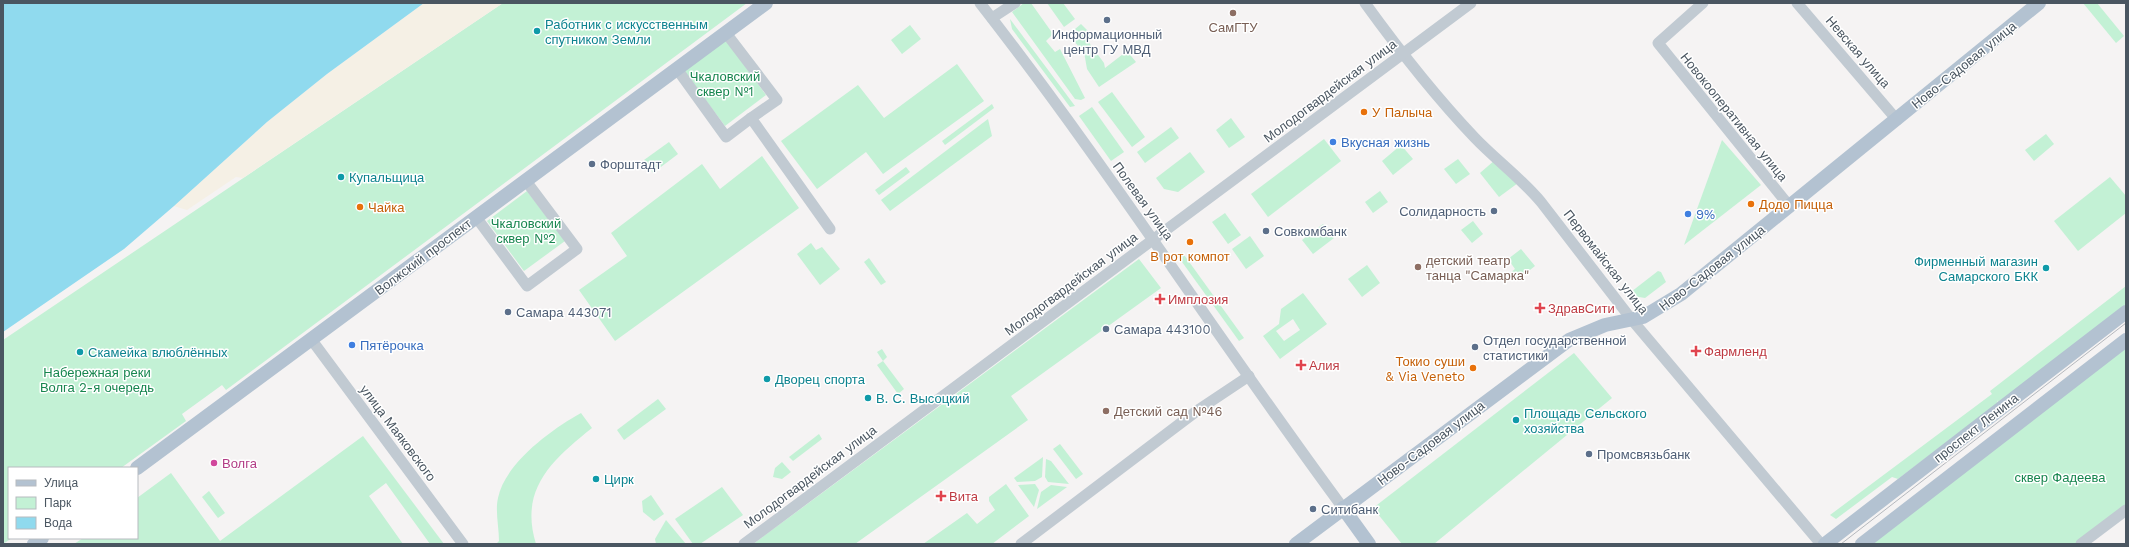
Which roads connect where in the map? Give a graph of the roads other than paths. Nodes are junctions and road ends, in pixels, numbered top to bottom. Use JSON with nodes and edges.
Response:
{"nodes":[{"id":1,"x":766,"y":3,"type":"edge"},
{"id":2,"x":980,"y":3,"type":"edge"},
{"id":3,"x":1014,"y":3,"type":"edge"},
{"id":4,"x":1364,"y":3,"type":"edge"},
{"id":5,"x":1471,"y":3,"type":"edge"},
{"id":6,"x":1703,"y":3,"type":"edge"},
{"id":7,"x":1797,"y":3,"type":"edge"},
{"id":8,"x":2039,"y":3,"type":"edge"},
{"id":9,"x":992,"y":18,"type":"junction"},
{"id":10,"x":726,"y":33,"type":"junction"},
{"id":11,"x":1402,"y":54,"type":"junction"},
{"id":12,"x":677,"y":69,"type":"junction"},
{"id":13,"x":751,"y":118,"type":"junction"},
{"id":14,"x":1897,"y":120,"type":"junction"},
{"id":15,"x":526,"y":181,"type":"junction"},
{"id":16,"x":1790,"y":207,"type":"junction"},
{"id":17,"x":476,"y":217,"type":"junction"},
{"id":18,"x":830,"y":229,"type":"dead end"},
{"id":19,"x":1154,"y":240,"type":"junction"},
{"id":20,"x":2126,"y":312,"type":"edge"},
{"id":21,"x":1632,"y":320,"type":"junction"},
{"id":22,"x":311,"y":339,"type":"junction"},
{"id":23,"x":2126,"y":340,"type":"edge"},
{"id":24,"x":1249,"y":376,"type":"junction"},
{"id":25,"x":138,"y":467,"type":"edge"},
{"id":26,"x":1343,"y":508,"type":"junction"},
{"id":27,"x":2126,"y":510,"type":"edge"},
{"id":28,"x":463,"y":544,"type":"edge"},
{"id":29,"x":744,"y":544,"type":"edge"},
{"id":30,"x":1021,"y":544,"type":"edge"},
{"id":31,"x":1296,"y":544,"type":"edge"},
{"id":32,"x":1369,"y":544,"type":"edge"},
{"id":33,"x":1821,"y":544,"type":"edge"},
{"id":34,"x":1825,"y":544,"type":"edge"},
{"id":35,"x":1862,"y":544,"type":"edge"},
{"id":36,"x":2081,"y":544,"type":"edge"}],
"edges":[{"from":1,"to":10,"type":"main road","name":"Волжский проспект"},
{"from":2,"to":9,"type":"street","name":"Полевая улица"},
{"from":3,"to":9,"type":"street"},
{"from":4,"to":11,"type":"street","name":"Первомайская улица"},
{"from":5,"to":11,"type":"street","name":"Молодогвардейская улица"},
{"from":6,"to":16,"type":"street","name":"Новокооперативная улица"},
{"from":7,"to":14,"type":"street","name":"Невская улица"},
{"from":8,"to":14,"type":"main road","name":"Ново-Садовая улица"},
{"from":9,"to":19,"type":"street","name":"Полевая улица"},
{"from":10,"to":12,"type":"main road","name":"Волжский проспект"},
{"from":10,"to":13,"type":"street"},
{"from":11,"to":19,"type":"street","name":"Молодогвардейская улица"},
{"from":11,"to":21,"type":"street","name":"Первомайская улица"},
{"from":12,"to":13,"type":"street"},
{"from":12,"to":15,"type":"main road","name":"Волжский проспект"},
{"from":13,"to":18,"type":"street"},
{"from":14,"to":16,"type":"main road","name":"Ново-Садовая улица"},
{"from":15,"to":17,"type":"main road","name":"Волжский проспект"},
{"from":15,"to":17,"type":"street"},
{"from":16,"to":21,"type":"main road","name":"Ново-Садовая улица"},
{"from":17,"to":22,"type":"main road","name":"Волжский проспект"},
{"from":19,"to":24,"type":"street","name":"Полевая улица"},
{"from":19,"to":29,"type":"street","name":"Молодогвардейская улица"},
{"from":20,"to":34,"type":"main road","name":"проспект Ленина"},
{"from":21,"to":26,"type":"main road","name":"Ново-Садовая улица"},
{"from":21,"to":33,"type":"street","name":"Первомайская улица"},
{"from":22,"to":25,"type":"main road","name":"Волжский проспект"},
{"from":22,"to":28,"type":"street","name":"улица Маяковского"},
{"from":23,"to":35,"type":"main road","name":"проспект Ленина"},
{"from":24,"to":26,"type":"street","name":"Полевая улица"},
{"from":24,"to":30,"type":"street"},
{"from":26,"to":31,"type":"main road","name":"Ново-Садовая улица"},
{"from":26,"to":32,"type":"main road"},
{"from":27,"to":36,"type":"street"}]}
